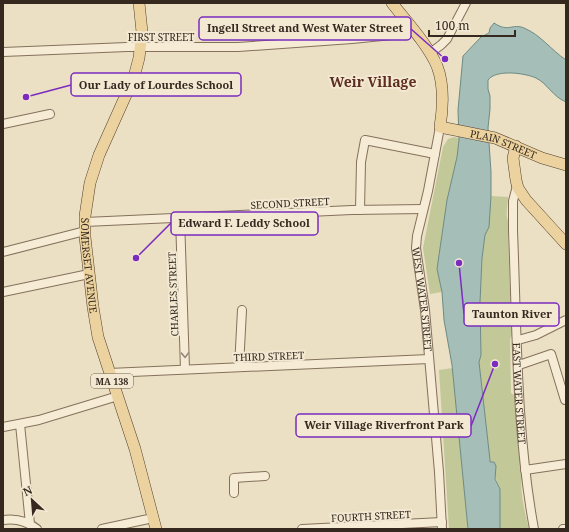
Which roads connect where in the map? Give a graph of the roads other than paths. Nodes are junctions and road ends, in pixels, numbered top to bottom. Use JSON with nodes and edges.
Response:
{"nodes":[{"id":1,"x":139,"y":3,"type":"edge"},
{"id":2,"x":392,"y":3,"type":"edge"},
{"id":3,"x":466,"y":3,"type":"edge"},
{"id":4,"x":413,"y":31,"type":"junction"},
{"id":5,"x":141,"y":47,"type":"junction"},
{"id":6,"x":3,"y":52,"type":"edge"},
{"id":7,"x":430,"y":53,"type":"junction"},
{"id":8,"x":50,"y":114,"type":"dead end"},
{"id":9,"x":3,"y":124,"type":"edge"},
{"id":10,"x":440,"y":127,"type":"junction"},
{"id":11,"x":520,"y":148,"type":"junction"},
{"id":12,"x":435,"y":154,"type":"junction"},
{"id":13,"x":566,"y":165,"type":"edge"},
{"id":14,"x":516,"y":181,"type":"junction"},
{"id":15,"x":423,"y":209,"type":"junction"},
{"id":16,"x":360,"y":210,"type":"junction"},
{"id":17,"x":180,"y":218,"type":"junction"},
{"id":18,"x":85,"y":226,"type":"junction"},
{"id":19,"x":566,"y":244,"type":"edge"},
{"id":20,"x":3,"y":252,"type":"edge"},
{"id":21,"x":89,"y":274,"type":"junction"},
{"id":22,"x":3,"y":292,"type":"edge"},
{"id":23,"x":242,"y":310,"type":"dead end"},
{"id":24,"x":566,"y":320,"type":"edge"},
{"id":25,"x":518,"y":340,"type":"junction"},
{"id":26,"x":429,"y":359,"type":"junction"},
{"id":27,"x":518,"y":365,"type":"junction"},
{"id":28,"x":239,"y":367,"type":"junction"},
{"id":29,"x":185,"y":370,"type":"junction"},
{"id":30,"x":109,"y":373,"type":"junction"},
{"id":31,"x":118,"y":396,"type":"junction"},
{"id":32,"x":565,"y":400,"type":"edge"},
{"id":33,"x":20,"y":424,"type":"junction"},
{"id":34,"x":3,"y":427,"type":"edge"},
{"id":35,"x":566,"y":464,"type":"edge"},
{"id":36,"x":525,"y":470,"type":"junction"},
{"id":37,"x":265,"y":476,"type":"dead end"},
{"id":38,"x":234,"y":493,"type":"dead end"},
{"id":39,"x":3,"y":520,"type":"edge"},
{"id":40,"x":155,"y":524,"type":"edge"},
{"id":41,"x":442,"y":526,"type":"edge"},
{"id":42,"x":34,"y":527,"type":"edge"},
{"id":43,"x":102,"y":529,"type":"edge"},
{"id":44,"x":302,"y":529,"type":"edge"},
{"id":45,"x":534,"y":529,"type":"edge"}],
"edges":[{"from":1,"to":5,"type":"main road","name":"SOMERSET AVENUE","number":"MA 138"},
{"from":2,"to":4,"type":"main road","name":"WEST WATER STREET"},
{"from":3,"to":7,"type":"street"},
{"from":4,"to":5,"type":"street","name":"FIRST STREET"},
{"from":4,"to":7,"type":"main road","name":"WEST WATER STREET"},
{"from":5,"to":6,"type":"street","name":"FIRST STREET"},
{"from":5,"to":18,"type":"main road","name":"SOMERSET AVENUE","number":"MA 138"},
{"from":7,"to":10,"type":"main road","name":"WEST WATER STREET"},
{"from":8,"to":9,"type":"street"},
{"from":10,"to":11,"type":"main road","name":"PLAIN STREET"},
{"from":10,"to":12,"type":"street","name":"WEST WATER STREET"},
{"from":11,"to":13,"type":"main road","name":"PLAIN STREET"},
{"from":11,"to":14,"type":"main road","name":"EAST WATER STREET"},
{"from":12,"to":15,"type":"street","name":"WEST WATER STREET"},
{"from":12,"to":16,"type":"street"},
{"from":14,"to":19,"type":"main road"},
{"from":14,"to":25,"type":"street","name":"EAST WATER STREET"},
{"from":15,"to":16,"type":"street","name":"SECOND STREET"},
{"from":15,"to":26,"type":"street","name":"WEST WATER STREET"},
{"from":16,"to":17,"type":"street","name":"SECOND STREET"},
{"from":17,"to":18,"type":"street","name":"SECOND STREET"},
{"from":17,"to":29,"type":"street","name":"CHARLES STREET","one_way":true},
{"from":18,"to":20,"type":"street","name":"SECOND STREET"},
{"from":18,"to":21,"type":"main road","name":"SOMERSET AVENUE","number":"MA 138"},
{"from":21,"to":22,"type":"street"},
{"from":21,"to":30,"type":"main road","name":"SOMERSET AVENUE","number":"MA 138"},
{"from":23,"to":28,"type":"street"},
{"from":24,"to":25,"type":"street"},
{"from":25,"to":27,"type":"street","name":"EAST WATER STREET"},
{"from":26,"to":28,"type":"street","name":"THIRD STREET"},
{"from":26,"to":41,"type":"street","name":"WEST WATER STREET"},
{"from":27,"to":32,"type":"street"},
{"from":27,"to":36,"type":"street","name":"EAST WATER STREET"},
{"from":28,"to":29,"type":"street","name":"THIRD STREET"},
{"from":29,"to":30,"type":"street","name":"THIRD STREET"},
{"from":30,"to":31,"type":"main road","name":"SOMERSET AVENUE","number":"MA 138"},
{"from":31,"to":33,"type":"street"},
{"from":31,"to":40,"type":"main road","name":"SOMERSET AVENUE","number":"MA 138"},
{"from":33,"to":34,"type":"street"},
{"from":33,"to":42,"type":"street"},
{"from":35,"to":36,"type":"street"},
{"from":36,"to":45,"type":"street","name":"EAST WATER STREET"},
{"from":37,"to":38,"type":"street"},
{"from":39,"to":42,"type":"street"},
{"from":40,"to":43,"type":"street"},
{"from":41,"to":44,"type":"street","name":"FOURTH STREET"}]}
